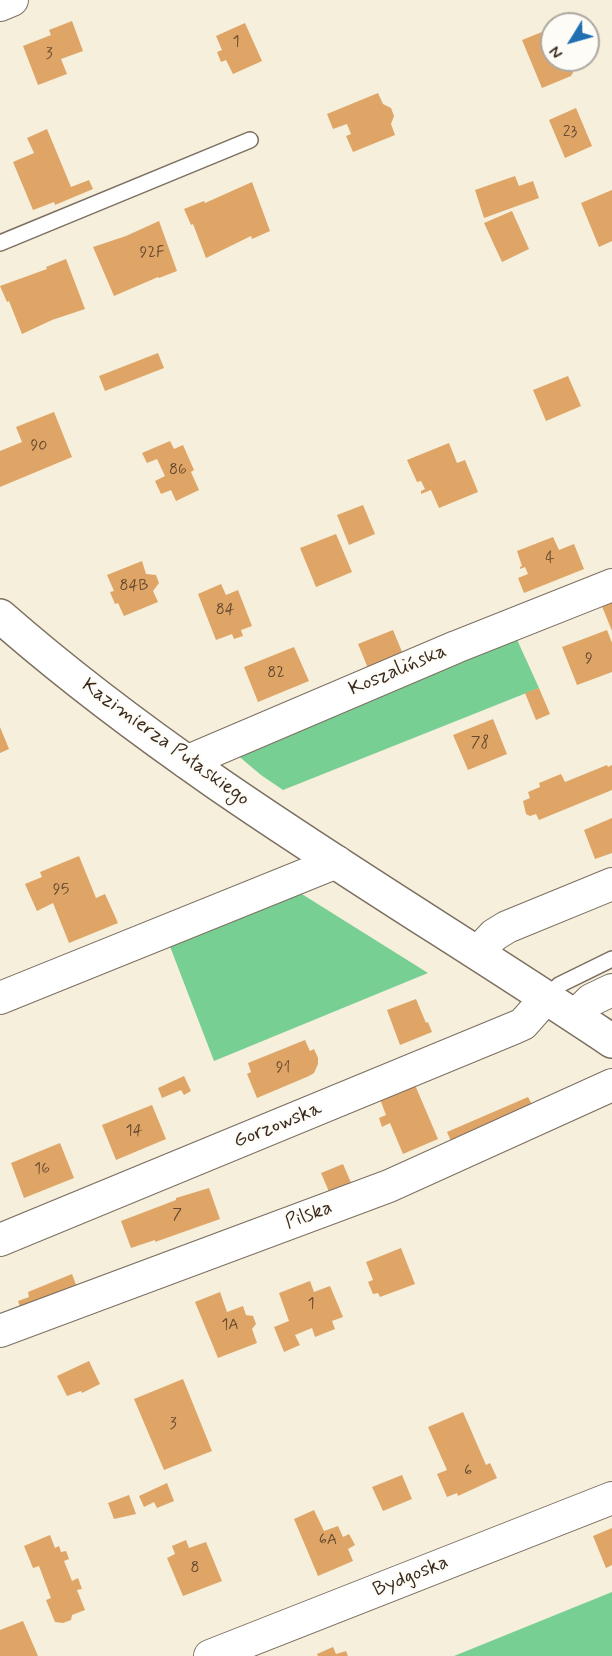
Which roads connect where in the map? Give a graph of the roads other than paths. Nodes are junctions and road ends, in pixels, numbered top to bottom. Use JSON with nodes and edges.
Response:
{"nodes":[{"id":1,"x":12,"y":0,"type":"edge"},
{"id":2,"x":0,"y":5,"type":"edge"},
{"id":3,"x":250,"y":140,"type":"dead end"},
{"id":4,"x":0,"y":243,"type":"edge"},
{"id":5,"x":612,"y":585,"type":"edge"},
{"id":6,"x":0,"y":616,"type":"edge"},
{"id":7,"x":186,"y":762,"type":"junction"},
{"id":8,"x":337,"y":862,"type":"junction"},
{"id":9,"x":612,"y":884,"type":"edge"},
{"id":10,"x":478,"y":952,"type":"junction"},
{"id":11,"x":612,"y":959,"type":"edge"},
{"id":12,"x":612,"y":990,"type":"edge"},
{"id":13,"x":0,"y":998,"type":"edge"},
{"id":14,"x":546,"y":998,"type":"junction"},
{"id":15,"x":575,"y":1016,"type":"junction"},
{"id":16,"x":612,"y":1041,"type":"edge"},
{"id":17,"x":612,"y":1085,"type":"edge"},
{"id":18,"x":0,"y":1240,"type":"edge"},
{"id":19,"x":0,"y":1331,"type":"edge"},
{"id":20,"x":612,"y":1498,"type":"edge"},
{"id":21,"x":210,"y":1656,"type":"edge"}],
"edges":[{"from":1,"to":2,"type":"street"},
{"from":3,"to":4,"type":"lane"},
{"from":5,"to":7,"type":"street","name":"Koszalińska"},
{"from":6,"to":7,"type":"main road","name":"Kazimierza Pułaskiego"},
{"from":7,"to":8,"type":"main road","name":"Kazimierza Pułaskiego"},
{"from":8,"to":10,"type":"main road","name":"Kazimierza Pułaskiego"},
{"from":8,"to":13,"type":"street"},
{"from":9,"to":10,"type":"street"},
{"from":10,"to":14,"type":"main road","name":"Kazimierza Pułaskiego"},
{"from":11,"to":14,"type":"lane"},
{"from":12,"to":15,"type":"street"},
{"from":14,"to":15,"type":"main road","name":"Kazimierza Pułaskiego"},
{"from":14,"to":18,"type":"street","name":"Gorzowska"},
{"from":15,"to":16,"type":"main road","name":"Kazimierza Pułaskiego"},
{"from":17,"to":19,"type":"street","name":"Pilska"},
{"from":20,"to":21,"type":"street","name":"Bydgoska"}]}
